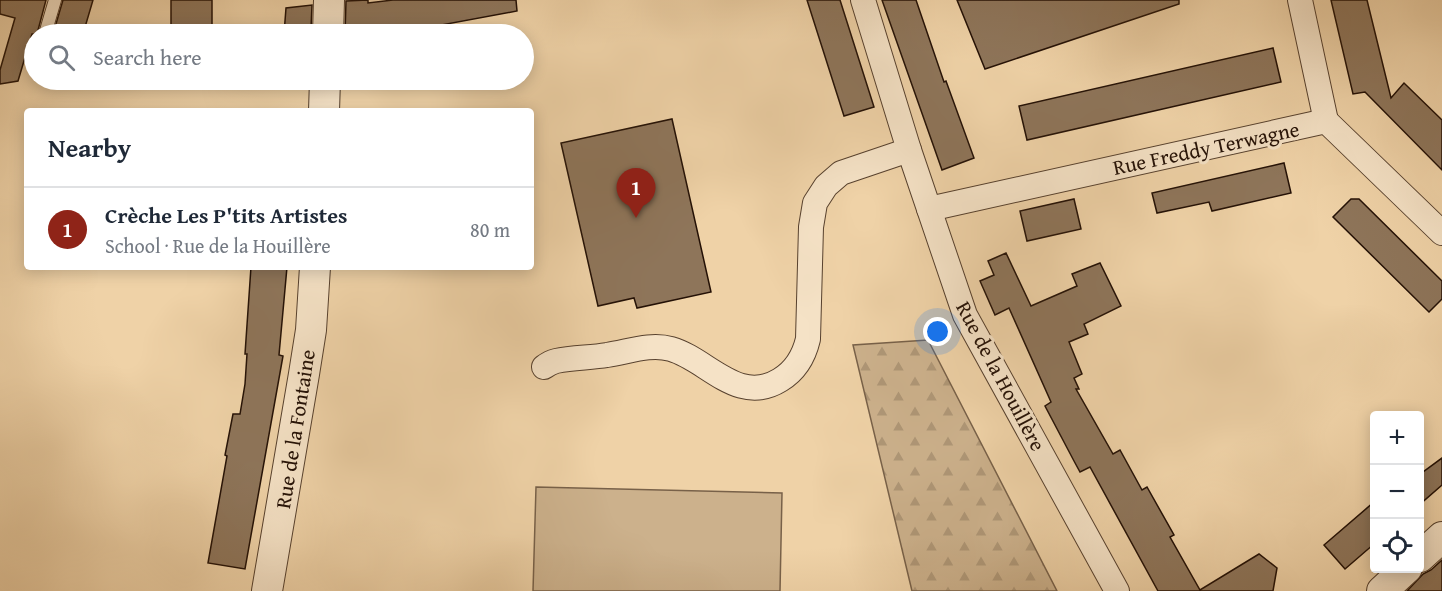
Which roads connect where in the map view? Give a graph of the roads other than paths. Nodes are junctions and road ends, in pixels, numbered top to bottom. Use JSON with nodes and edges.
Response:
{"nodes":[{"id":1,"x":55,"y":0,"type":"edge"},
{"id":2,"x":329,"y":0,"type":"edge"},
{"id":3,"x":862,"y":0,"type":"edge"},
{"id":4,"x":1300,"y":0,"type":"edge"},
{"id":5,"x":48,"y":24,"type":"edge"},
{"id":6,"x":328,"y":24,"type":"edge"},
{"id":7,"x":325,"y":90,"type":"edge"},
{"id":8,"x":324,"y":108,"type":"edge"},
{"id":9,"x":1326,"y":122,"type":"junction"},
{"id":10,"x":909,"y":150,"type":"junction"},
{"id":11,"x":929,"y":209,"type":"junction"},
{"id":12,"x":1442,"y":233,"type":"edge"},
{"id":13,"x":315,"y":270,"type":"edge"},
{"id":14,"x":544,"y":367,"type":"dead end"},
{"id":15,"x":1442,"y":537,"type":"edge"},
{"id":16,"x":1424,"y":553,"type":"edge"},
{"id":17,"x":1402,"y":573,"type":"edge"},
{"id":18,"x":267,"y":591,"type":"edge"},
{"id":19,"x":1117,"y":591,"type":"edge"},
{"id":20,"x":1382,"y":591,"type":"edge"}],
"edges":[{"from":1,"to":5,"type":"lane"},
{"from":2,"to":6,"type":"street"},
{"from":3,"to":10,"type":"street","name":"Rue de la Houillère"},
{"from":4,"to":9,"type":"street"},
{"from":7,"to":8,"type":"street"},
{"from":9,"to":11,"type":"street","name":"Rue Freddy Terwagne"},
{"from":9,"to":12,"type":"street","name":"Rue Freddy Terwagne"},
{"from":10,"to":11,"type":"street","name":"Rue de la Houillère"},
{"from":10,"to":14,"type":"street"},
{"from":11,"to":19,"type":"street","name":"Rue de la Houillère"},
{"from":13,"to":18,"type":"street","name":"Rue de la Fontaine"},
{"from":15,"to":16,"type":"street"},
{"from":17,"to":20,"type":"street"}]}
